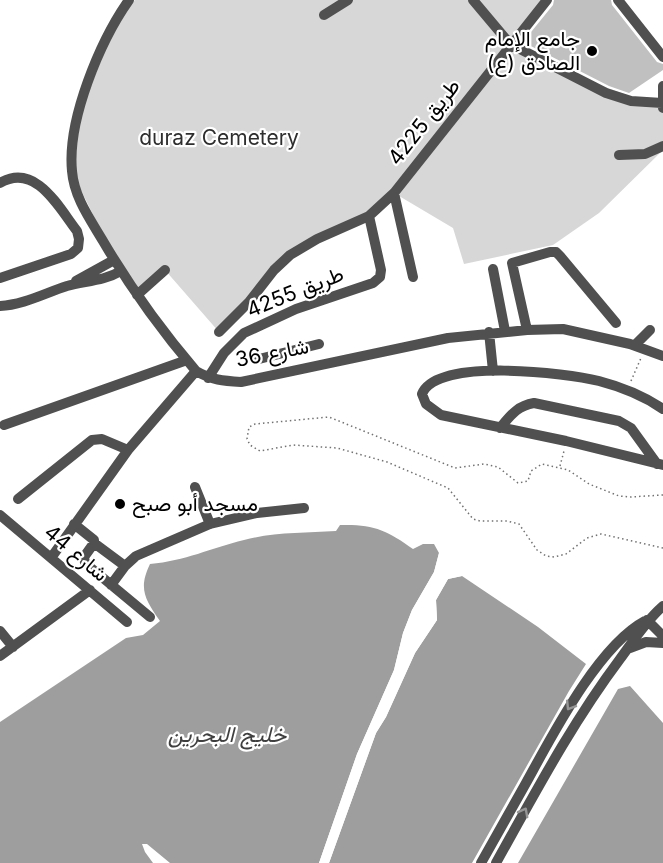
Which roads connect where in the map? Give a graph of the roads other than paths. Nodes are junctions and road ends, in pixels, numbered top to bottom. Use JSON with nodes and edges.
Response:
{"nodes":[{"id":1,"x":129,"y":0,"type":"edge"},
{"id":2,"x":348,"y":0,"type":"edge"},
{"id":3,"x":473,"y":0,"type":"edge"},
{"id":4,"x":547,"y":0,"type":"edge"},
{"id":5,"x":618,"y":0,"type":"edge"},
{"id":6,"x":324,"y":15,"type":"dead end"},
{"id":7,"x":510,"y":44,"type":"junction"},
{"id":8,"x":663,"y":57,"type":"edge"},
{"id":9,"x":663,"y":86,"type":"edge"},
{"id":10,"x":662,"y":106,"type":"edge"},
{"id":11,"x":663,"y":146,"type":"edge"},
{"id":12,"x":619,"y":155,"type":"dead end"},
{"id":13,"x":0,"y":183,"type":"edge"},
{"id":14,"x":394,"y":193,"type":"junction"},
{"id":15,"x":369,"y":216,"type":"junction"},
{"id":16,"x":114,"y":260,"type":"junction"},
{"id":17,"x":492,"y":269,"type":"dead end"},
{"id":18,"x":165,"y":270,"type":"dead end"},
{"id":19,"x":121,"y":271,"type":"junction"},
{"id":20,"x":413,"y":277,"type":"dead end"},
{"id":21,"x":0,"y":278,"type":"edge"},
{"id":22,"x":68,"y":286,"type":"junction"},
{"id":23,"x":137,"y":295,"type":"junction"},
{"id":24,"x":1,"y":308,"type":"edge"},
{"id":25,"x":616,"y":323,"type":"dead end"},
{"id":26,"x":527,"y":330,"type":"junction"},
{"id":27,"x":650,"y":330,"type":"dead end"},
{"id":28,"x":505,"y":331,"type":"junction"},
{"id":29,"x":219,"y":332,"type":"dead end"},
{"id":30,"x":489,"y":332,"type":"junction"},
{"id":31,"x":319,"y":344,"type":"dead end"},
{"id":32,"x":307,"y":347,"type":"junction"},
{"id":33,"x":639,"y":347,"type":"junction"},
{"id":34,"x":663,"y":356,"type":"edge"},
{"id":35,"x":259,"y":359,"type":"dead end"},
{"id":36,"x":186,"y":360,"type":"junction"},
{"id":37,"x":311,"y":366,"type":"junction"},
{"id":38,"x":196,"y":370,"type":"junction"},
{"id":39,"x":493,"y":370,"type":"junction"},
{"id":40,"x":208,"y":378,"type":"junction"},
{"id":41,"x":663,"y":409,"type":"edge"},
{"id":42,"x":4,"y":425,"type":"dead end"},
{"id":43,"x":500,"y":428,"type":"junction"},
{"id":44,"x":128,"y":450,"type":"junction"},
{"id":45,"x":660,"y":464,"type":"edge"},
{"id":46,"x":195,"y":487,"type":"dead end"},
{"id":47,"x":18,"y":499,"type":"dead end"},
{"id":48,"x":304,"y":508,"type":"dead end"},
{"id":49,"x":0,"y":515,"type":"edge"},
{"id":50,"x":74,"y":524,"type":"junction"},
{"id":51,"x":210,"y":524,"type":"junction"},
{"id":52,"x":94,"y":543,"type":"junction"},
{"id":53,"x":51,"y":558,"type":"junction"},
{"id":54,"x":125,"y":566,"type":"junction"},
{"id":55,"x":111,"y":585,"type":"junction"},
{"id":56,"x":90,"y":590,"type":"junction"},
{"id":57,"x":663,"y":606,"type":"edge"},
{"id":58,"x":150,"y":617,"type":"dead end"},
{"id":59,"x":650,"y":617,"type":"junction"},
{"id":60,"x":127,"y":622,"type":"dead end"},
{"id":61,"x":663,"y":626,"type":"edge"},
{"id":62,"x":0,"y":631,"type":"edge"},
{"id":63,"x":663,"y":636,"type":"edge"},
{"id":64,"x":663,"y":643,"type":"edge"},
{"id":65,"x":13,"y":647,"type":"junction"},
{"id":66,"x":627,"y":650,"type":"junction"},
{"id":67,"x":0,"y":656,"type":"edge"},
{"id":68,"x":481,"y":863,"type":"edge"},
{"id":69,"x":496,"y":863,"type":"edge"}],
"edges":[{"from":1,"to":16,"type":"street","name":"شارع 36"},
{"from":2,"to":6,"type":"street"},
{"from":3,"to":7,"type":"street"},
{"from":4,"to":7,"type":"street","name":"طريق 4225"},
{"from":5,"to":8,"type":"street"},
{"from":7,"to":10,"type":"street"},
{"from":7,"to":14,"type":"street","name":"طريق 4225"},
{"from":9,"to":10,"type":"street"},
{"from":11,"to":12,"type":"street"},
{"from":13,"to":21,"type":"street"},
{"from":14,"to":15,"type":"street","name":"طريق 4225"},
{"from":14,"to":20,"type":"street"},
{"from":15,"to":29,"type":"street","name":"طريق 4225"},
{"from":15,"to":40,"type":"street","name":"طريق 4255"},
{"from":16,"to":19,"type":"street","name":"شارع 36"},
{"from":16,"to":22,"type":"street"},
{"from":17,"to":28,"type":"street"},
{"from":18,"to":23,"type":"street"},
{"from":19,"to":22,"type":"street"},
{"from":19,"to":23,"type":"street","name":"شارع 36"},
{"from":22,"to":24,"type":"street"},
{"from":23,"to":36,"type":"street","name":"شارع 36"},
{"from":25,"to":26,"type":"street"},
{"from":26,"to":28,"type":"street","name":"شارع 36"},
{"from":26,"to":33,"type":"street","name":"شارع 36"},
{"from":27,"to":33,"type":"street"},
{"from":28,"to":30,"type":"street","name":"شارع 36"},
{"from":30,"to":37,"type":"street","name":"شارع 36"},
{"from":30,"to":39,"type":"street"},
{"from":31,"to":32,"type":"street"},
{"from":32,"to":35,"type":"street"},
{"from":32,"to":37,"type":"street"},
{"from":33,"to":34,"type":"street","name":"شارع 36"},
{"from":36,"to":38,"type":"street","name":"شارع 36"},
{"from":36,"to":42,"type":"street"},
{"from":37,"to":40,"type":"street","name":"شارع 36"},
{"from":38,"to":40,"type":"street","name":"شارع 36"},
{"from":38,"to":44,"type":"street"},
{"from":39,"to":41,"type":"street"},
{"from":39,"to":43,"type":"street"},
{"from":43,"to":45,"type":"street"},
{"from":43,"to":45,"type":"street"},
{"from":44,"to":47,"type":"street"},
{"from":44,"to":50,"type":"street"},
{"from":46,"to":51,"type":"street"},
{"from":48,"to":51,"type":"street"},
{"from":49,"to":53,"type":"street","name":"شارع 44"},
{"from":50,"to":52,"type":"street"},
{"from":50,"to":53,"type":"street"},
{"from":51,"to":54,"type":"street"},
{"from":52,"to":54,"type":"street"},
{"from":52,"to":55,"type":"street"},
{"from":53,"to":56,"type":"street","name":"شارع 44"},
{"from":54,"to":55,"type":"street"},
{"from":55,"to":58,"type":"street"},
{"from":56,"to":60,"type":"street","name":"شارع 44"},
{"from":56,"to":65,"type":"street"},
{"from":57,"to":59,"type":"street"},
{"from":59,"to":61,"type":"street"},
{"from":59,"to":63,"type":"street"},
{"from":59,"to":66,"type":"street"},
{"from":59,"to":68,"type":"street","one_way":true},
{"from":62,"to":65,"type":"street"},
{"from":64,"to":66,"type":"street"},
{"from":65,"to":67,"type":"street"},
{"from":69,"to":66,"type":"street","one_way":true}]}
